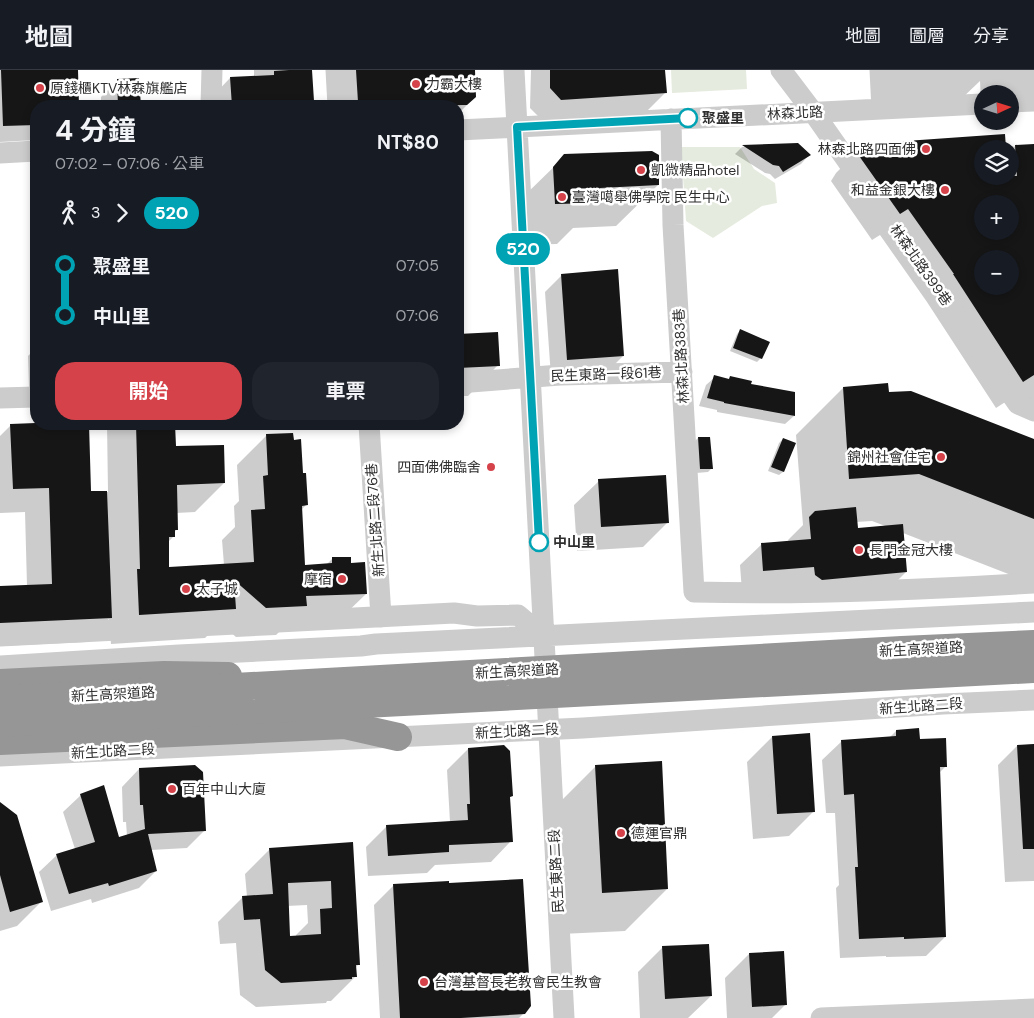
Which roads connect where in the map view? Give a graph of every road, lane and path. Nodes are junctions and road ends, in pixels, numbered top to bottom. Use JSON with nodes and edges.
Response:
{"nodes":[{"id":1,"x":212,"y":70,"type":"edge"},
{"id":2,"x":336,"y":70,"type":"edge"},
{"id":3,"x":514,"y":70,"type":"edge"},
{"id":4,"x":781,"y":70,"type":"edge"},
{"id":5,"x":880,"y":70,"type":"edge"},
{"id":6,"x":211,"y":100,"type":"edge"},
{"id":7,"x":338,"y":100,"type":"edge"},
{"id":8,"x":1034,"y":101,"type":"edge"},
{"id":9,"x":1019,"y":102,"type":"edge"},
{"id":10,"x":974,"y":104,"type":"edge"},
{"id":11,"x":882,"y":109,"type":"junction"},
{"id":12,"x":814,"y":112,"type":"junction"},
{"id":13,"x":671,"y":119,"type":"junction"},
{"id":14,"x":517,"y":127,"type":"junction"},
{"id":15,"x":464,"y":130,"type":"edge"},
{"id":16,"x":30,"y":151,"type":"edge"},
{"id":17,"x":0,"y":153,"type":"edge"},
{"id":18,"x":682,"y":372,"type":"junction"},
{"id":19,"x":530,"y":377,"type":"junction"},
{"id":20,"x":464,"y":382,"type":"edge"},
{"id":21,"x":30,"y":397,"type":"edge"},
{"id":22,"x":0,"y":398,"type":"edge"},
{"id":23,"x":1034,"y":411,"type":"edge"},
{"id":24,"x":369,"y":430,"type":"edge"},
{"id":25,"x":1034,"y":583,"type":"edge"},
{"id":26,"x":747,"y":594,"type":"junction"},
{"id":27,"x":1034,"y":612,"type":"edge"},
{"id":28,"x":381,"y":617,"type":"junction"},
{"id":29,"x":746,"y":625,"type":"junction"},
{"id":30,"x":0,"y":636,"type":"edge"},
{"id":31,"x":544,"y":641,"type":"junction"},
{"id":32,"x":1034,"y":644,"type":"edge"},
{"id":33,"x":0,"y":666,"type":"edge"},
{"id":34,"x":1034,"y":669,"type":"edge"},
{"id":35,"x":379,"y":679,"type":"junction"},
{"id":36,"x":0,"y":684,"type":"edge"},
{"id":37,"x":0,"y":700,"type":"edge"},
{"id":38,"x":1034,"y":700,"type":"edge"},
{"id":39,"x":0,"y":723,"type":"edge"},
{"id":40,"x":549,"y":727,"type":"junction"},
{"id":41,"x":398,"y":737,"type":"junction"},
{"id":42,"x":0,"y":741,"type":"edge"},
{"id":43,"x":0,"y":756,"type":"edge"},
{"id":44,"x":1034,"y":1009,"type":"edge"},
{"id":45,"x":564,"y":1018,"type":"edge"},
{"id":46,"x":821,"y":1018,"type":"edge"}],
"edges":[{"from":1,"to":6,"type":"street"},
{"from":2,"to":7,"type":"street"},
{"from":3,"to":14,"type":"street","name":"民生東路二段"},
{"from":4,"to":12,"type":"street","name":"林森北路399巷"},
{"from":5,"to":11,"type":"street"},
{"from":8,"to":9,"type":"street"},
{"from":10,"to":11,"type":"street","name":"林森北路"},
{"from":11,"to":12,"type":"street","name":"林森北路"},
{"from":12,"to":13,"type":"street","name":"林森北路"},
{"from":12,"to":23,"type":"street","name":"林森北路399巷"},
{"from":13,"to":14,"type":"street","name":"林森北路"},
{"from":13,"to":18,"type":"street","name":"林森北路383巷"},
{"from":14,"to":15,"type":"street","name":"林森北路"},
{"from":14,"to":19,"type":"street","name":"民生東路二段"},
{"from":16,"to":17,"type":"street"},
{"from":18,"to":19,"type":"street","name":"民生東路一段61巷"},
{"from":18,"to":26,"type":"street","name":"林森北路383巷"},
{"from":19,"to":20,"type":"street","name":"民生東路一段61巷"},
{"from":19,"to":31,"type":"street","name":"民生東路二段"},
{"from":21,"to":22,"type":"street"},
{"from":24,"to":28,"type":"street","name":"新生北路二段76巷"},
{"from":25,"to":26,"type":"street"},
{"from":26,"to":29,"type":"street"},
{"from":27,"to":29,"type":"street"},
{"from":28,"to":30,"type":"street"},
{"from":28,"to":31,"type":"street"},
{"from":29,"to":31,"type":"street"},
{"from":31,"to":33,"type":"street"},
{"from":31,"to":40,"type":"street","name":"民生東路二段","bridge":true},
{"from":32,"to":35,"type":"highway","name":"新生高架道路","bridge":true},
{"from":34,"to":39,"type":"highway","name":"新生高架道路","bridge":true},
{"from":35,"to":36,"type":"highway","bridge":true},
{"from":35,"to":37,"type":"highway","name":"新生高架道路","bridge":true},
{"from":38,"to":40,"type":"street","name":"新生北路二段"},
{"from":40,"to":41,"type":"street","name":"新生北路二段"},
{"from":40,"to":45,"type":"street","name":"民生東路二段"},
{"from":41,"to":42,"type":"highway"},
{"from":41,"to":43,"type":"street","name":"新生北路二段"},
{"from":44,"to":46,"type":"street"}]}
